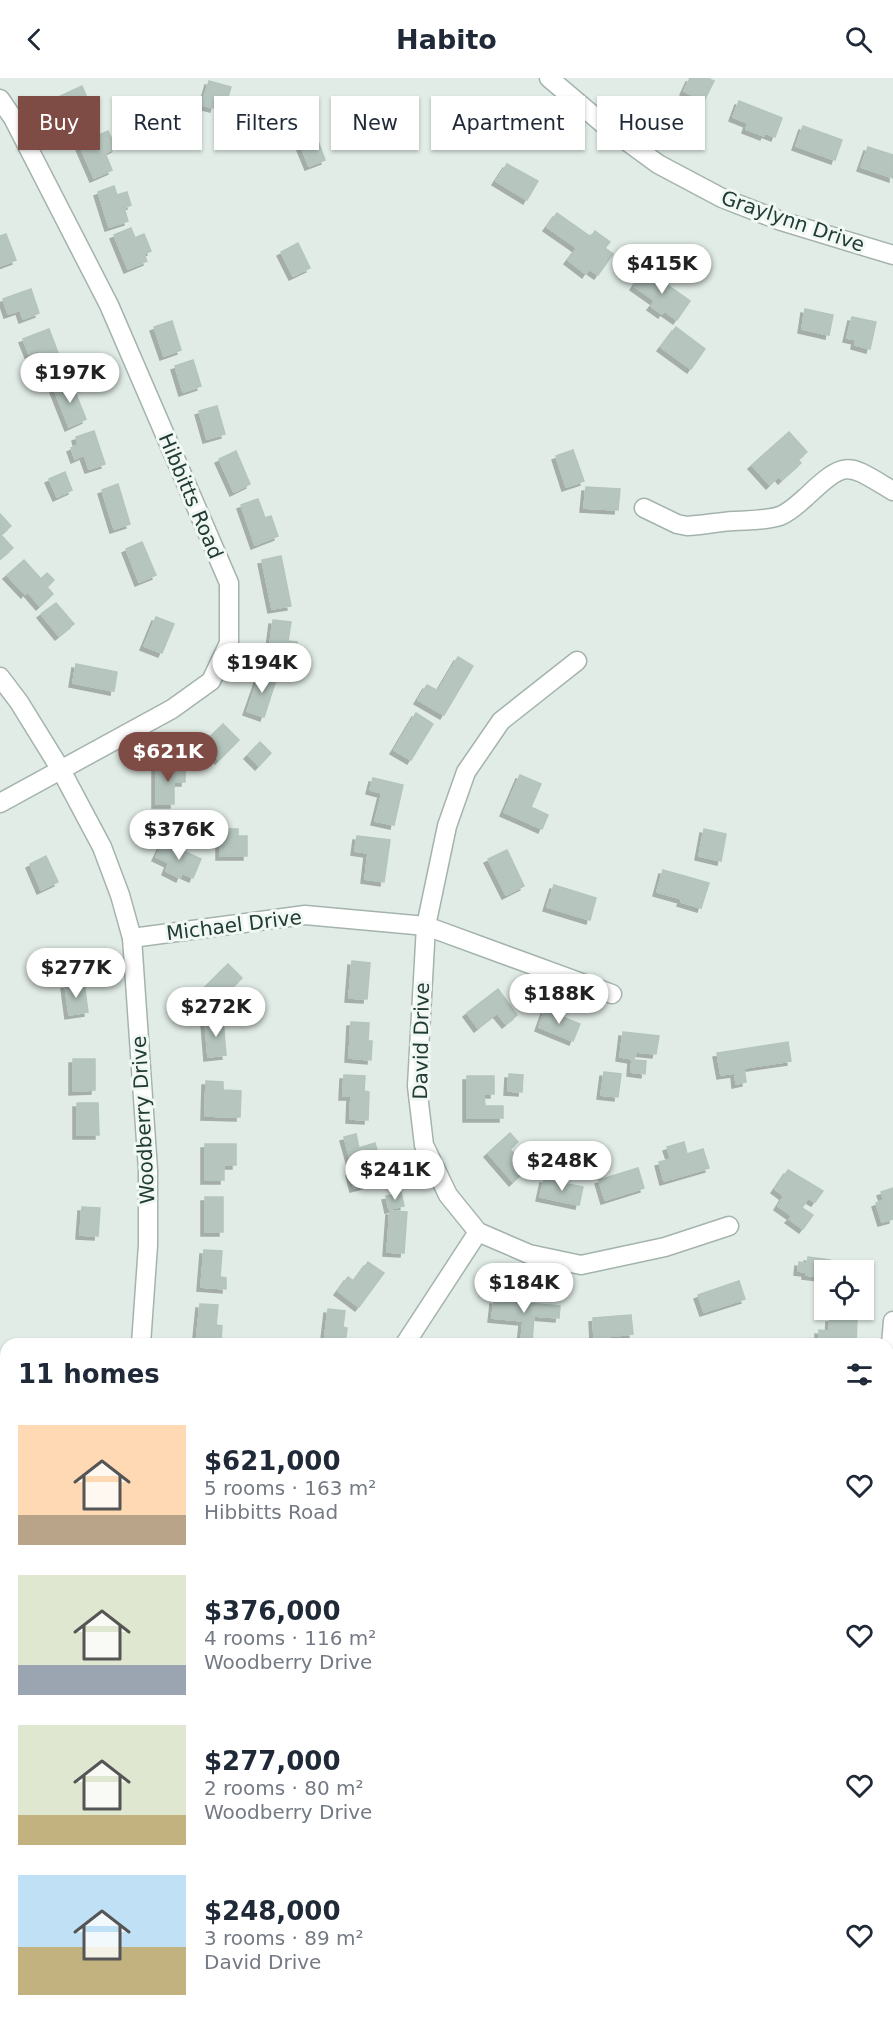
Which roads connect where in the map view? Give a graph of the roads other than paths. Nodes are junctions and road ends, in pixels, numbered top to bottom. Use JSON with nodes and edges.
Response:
{"nodes":[{"id":1,"x":549,"y":78,"type":"edge"},
{"id":2,"x":0,"y":99,"type":"edge"},
{"id":3,"x":893,"y":255,"type":"edge"},
{"id":4,"x":893,"y":491,"type":"edge"},
{"id":5,"x":645,"y":508,"type":"dead end"},
{"id":6,"x":577,"y":661,"type":"dead end"},
{"id":7,"x":0,"y":677,"type":"edge"},
{"id":8,"x":60,"y":770,"type":"junction"},
{"id":9,"x":0,"y":803,"type":"edge"},
{"id":10,"x":426,"y":926,"type":"junction"},
{"id":11,"x":132,"y":938,"type":"junction"},
{"id":12,"x":612,"y":994,"type":"dead end"},
{"id":13,"x":729,"y":1226,"type":"dead end"},
{"id":14,"x":478,"y":1232,"type":"junction"},
{"id":15,"x":893,"y":1321,"type":"edge"},
{"id":16,"x":141,"y":1338,"type":"edge"},
{"id":17,"x":409,"y":1338,"type":"edge"},
{"id":18,"x":892,"y":1338,"type":"edge"}],
"edges":[{"from":1,"to":3,"type":"street","name":"Graylynn Drive"},
{"from":2,"to":8,"type":"street","name":"Hibbitts Road"},
{"from":4,"to":5,"type":"street"},
{"from":6,"to":10,"type":"street","name":"David Drive"},
{"from":7,"to":8,"type":"street","name":"Woodberry Drive"},
{"from":8,"to":9,"type":"street","name":"Hibbitts Road"},
{"from":8,"to":11,"type":"street","name":"Woodberry Drive"},
{"from":10,"to":11,"type":"street","name":"Michael Drive"},
{"from":10,"to":12,"type":"street","name":"Michael Drive"},
{"from":10,"to":14,"type":"street","name":"David Drive"},
{"from":11,"to":16,"type":"street","name":"Woodberry Drive"},
{"from":13,"to":14,"type":"street","name":"David Drive"},
{"from":14,"to":17,"type":"street"},
{"from":15,"to":18,"type":"street"}]}
